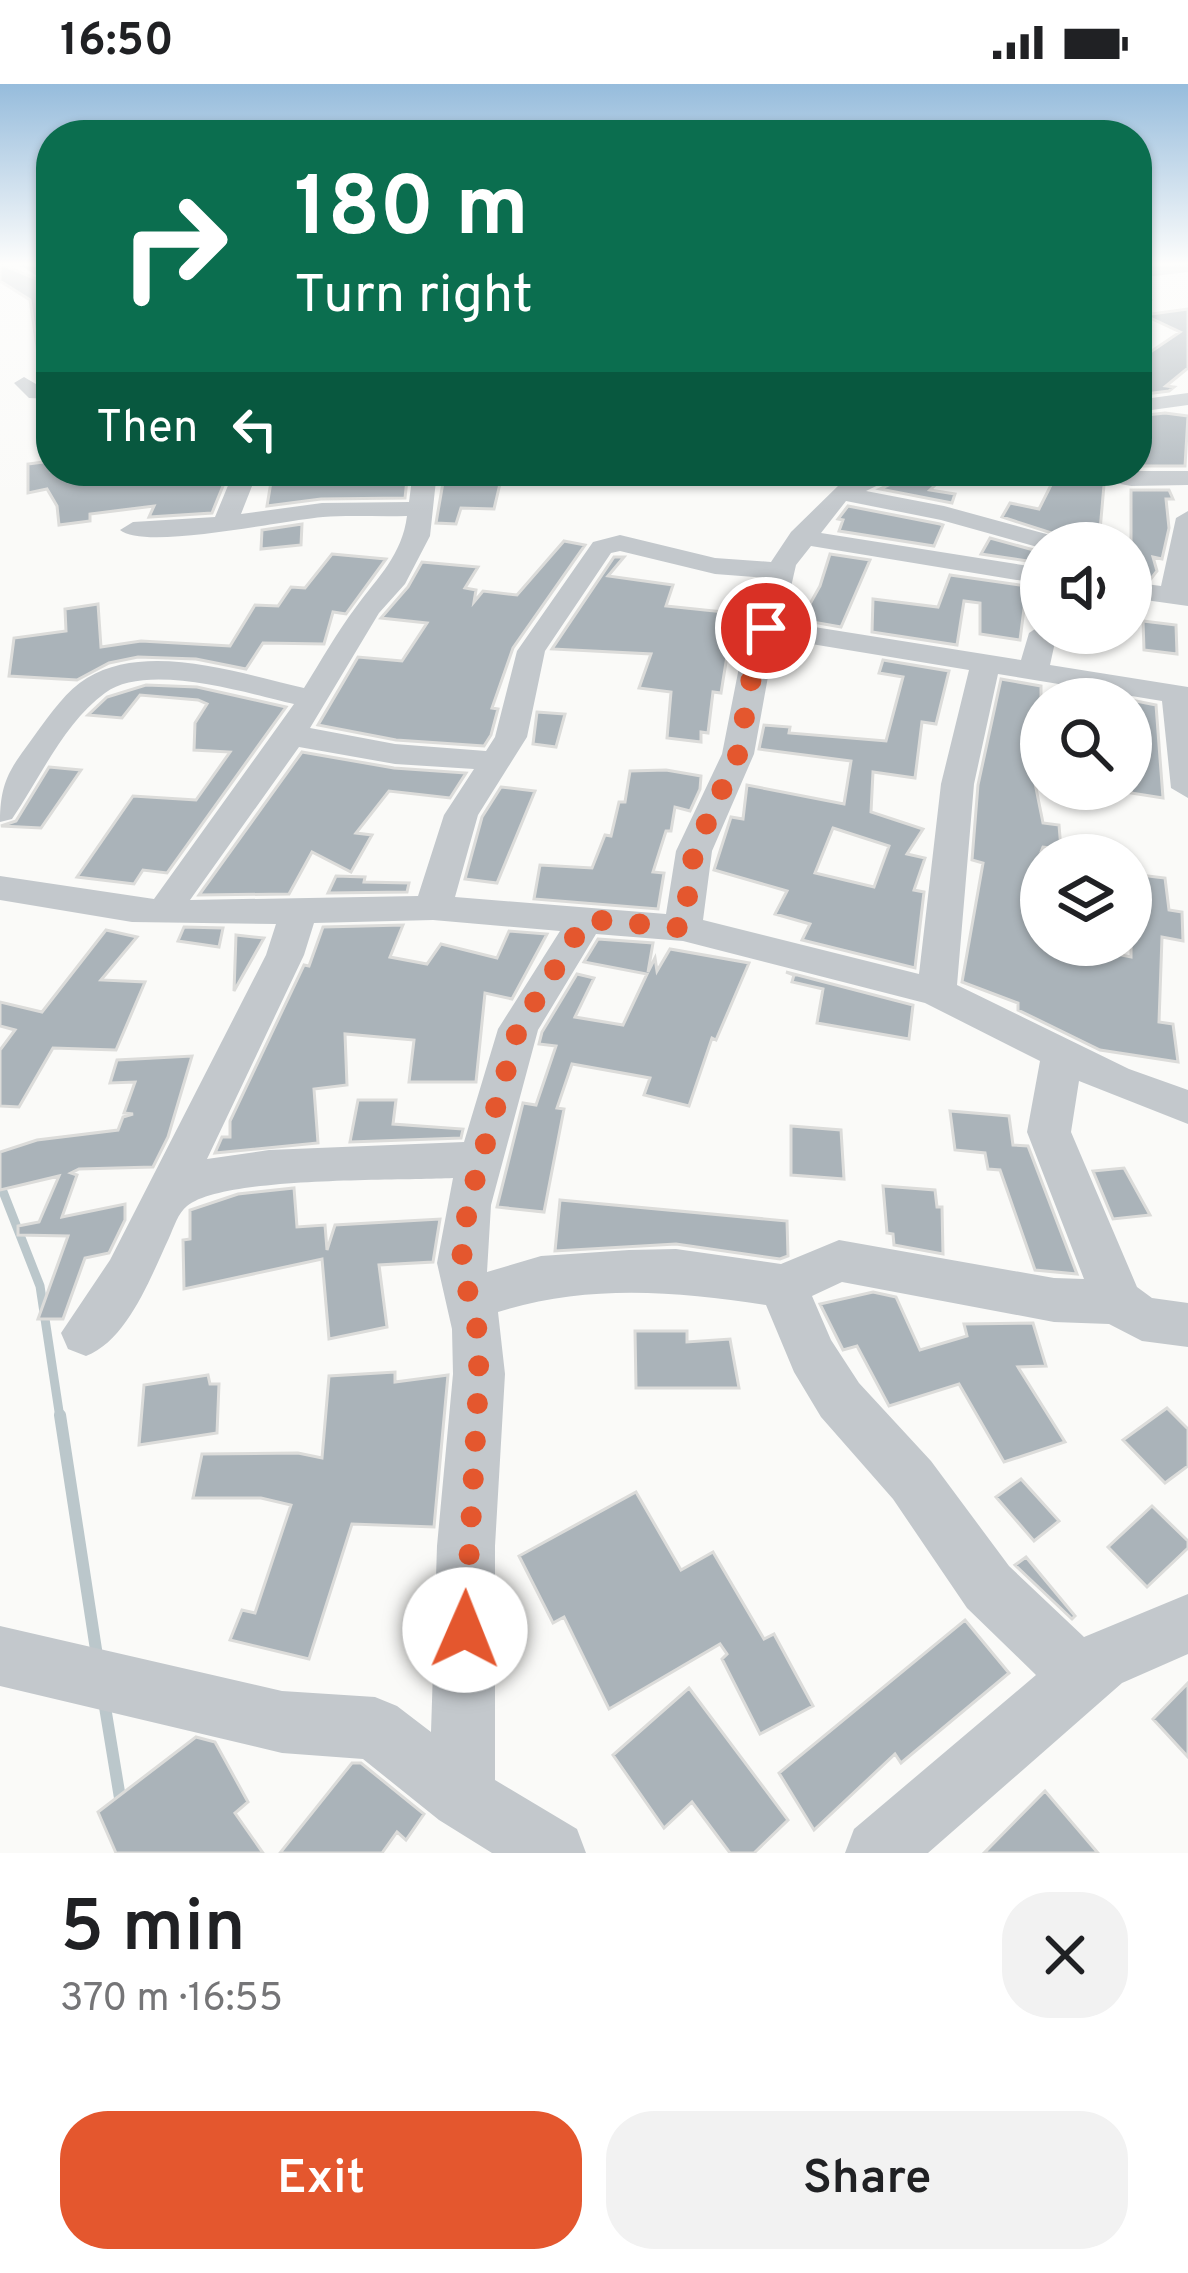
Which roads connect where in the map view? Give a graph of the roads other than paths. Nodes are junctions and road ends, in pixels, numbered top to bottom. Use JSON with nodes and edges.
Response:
{"nodes":[{"id":1,"x":24,"y":383,"type":"dead end"},
{"id":2,"x":36,"y":394,"type":"edge"},
{"id":3,"x":1188,"y":399,"type":"edge"},
{"id":4,"x":1152,"y":404,"type":"edge"},
{"id":5,"x":1152,"y":478,"type":"edge"},
{"id":6,"x":1188,"y":478,"type":"edge"},
{"id":7,"x":240,"y":486,"type":"edge"},
{"id":8,"x":423,"y":486,"type":"edge"},
{"id":9,"x":846,"y":486,"type":"edge"},
{"id":10,"x":857,"y":486,"type":"edge"},
{"id":11,"x":852,"y":488,"type":"junction"},
{"id":12,"x":420,"y":509,"type":"junction"},
{"id":13,"x":1188,"y":518,"type":"edge"},
{"id":14,"x":225,"y":524,"type":"junction"},
{"id":15,"x":133,"y":530,"type":"dead end"},
{"id":16,"x":1020,"y":534,"type":"edge"},
{"id":17,"x":800,"y":537,"type":"junction"},
{"id":18,"x":782,"y":571,"type":"junction"},
{"id":19,"x":1020,"y":573,"type":"edge"},
{"id":20,"x":1178,"y":592,"type":"edge"},
{"id":21,"x":766,"y":628,"type":"junction"},
{"id":22,"x":1038,"y":654,"type":"edge"},
{"id":23,"x":986,"y":663,"type":"junction"},
{"id":24,"x":1033,"y":672,"type":"junction"},
{"id":25,"x":1183,"y":695,"type":"edge"},
{"id":26,"x":314,"y":700,"type":"junction"},
{"id":27,"x":290,"y":734,"type":"junction"},
{"id":28,"x":496,"y":761,"type":"junction"},
{"id":29,"x":1188,"y":788,"type":"edge"},
{"id":30,"x":0,"y":812,"type":"edge"},
{"id":31,"x":0,"y":888,"type":"edge"},
{"id":32,"x":433,"y":908,"type":"junction"},
{"id":33,"x":299,"y":911,"type":"junction"},
{"id":34,"x":164,"y":912,"type":"junction"},
{"id":35,"x":586,"y":919,"type":"junction"},
{"id":36,"x":683,"y":928,"type":"junction"},
{"id":37,"x":938,"y":992,"type":"junction"},
{"id":38,"x":1062,"y":1056,"type":"junction"},
{"id":39,"x":1188,"y":1106,"type":"edge"},
{"id":40,"x":482,"y":1159,"type":"junction"},
{"id":41,"x":167,"y":1195,"type":"junction"},
{"id":42,"x":784,"y":1286,"type":"junction"},
{"id":43,"x":470,"y":1299,"type":"junction"},
{"id":44,"x":1118,"y":1302,"type":"junction"},
{"id":45,"x":1188,"y":1325,"type":"edge"},
{"id":46,"x":86,"y":1333,"type":"dead end"},
{"id":47,"x":1188,"y":1624,"type":"edge"},
{"id":48,"x":0,"y":1656,"type":"edge"},
{"id":49,"x":1082,"y":1677,"type":"junction"},
{"id":50,"x":462,"y":1797,"type":"junction"},
{"id":51,"x":553,"y":1853,"type":"edge"},
{"id":52,"x":878,"y":1853,"type":"edge"}],
"edges":[{"from":1,"to":2,"type":"street"},
{"from":3,"to":4,"type":"street"},
{"from":5,"to":6,"type":"street"},
{"from":7,"to":14,"type":"street"},
{"from":8,"to":12,"type":"street"},
{"from":9,"to":11,"type":"street"},
{"from":10,"to":11,"type":"street"},
{"from":11,"to":16,"type":"street"},
{"from":11,"to":17,"type":"street"},
{"from":12,"to":14,"type":"street"},
{"from":12,"to":26,"type":"street"},
{"from":13,"to":20,"type":"street"},
{"from":14,"to":15,"type":"street"},
{"from":17,"to":18,"type":"street"},
{"from":17,"to":19,"type":"street"},
{"from":18,"to":21,"type":"street"},
{"from":18,"to":28,"type":"street"},
{"from":21,"to":23,"type":"street"},
{"from":21,"to":36,"type":"street"},
{"from":22,"to":24,"type":"street"},
{"from":23,"to":24,"type":"street"},
{"from":23,"to":37,"type":"street"},
{"from":24,"to":25,"type":"street"},
{"from":25,"to":29,"type":"street"},
{"from":26,"to":27,"type":"street"},
{"from":26,"to":30,"type":"street"},
{"from":27,"to":28,"type":"street"},
{"from":27,"to":34,"type":"street"},
{"from":28,"to":32,"type":"street"},
{"from":31,"to":34,"type":"street"},
{"from":32,"to":33,"type":"street"},
{"from":32,"to":35,"type":"street"},
{"from":33,"to":34,"type":"street"},
{"from":33,"to":41,"type":"street"},
{"from":35,"to":36,"type":"street"},
{"from":35,"to":40,"type":"street"},
{"from":36,"to":37,"type":"street"},
{"from":37,"to":38,"type":"street"},
{"from":38,"to":39,"type":"street"},
{"from":38,"to":44,"type":"street"},
{"from":40,"to":41,"type":"street"},
{"from":40,"to":43,"type":"street"},
{"from":41,"to":46,"type":"street"},
{"from":42,"to":43,"type":"street"},
{"from":42,"to":44,"type":"street"},
{"from":42,"to":49,"type":"street"},
{"from":43,"to":50,"type":"street"},
{"from":44,"to":45,"type":"street"},
{"from":47,"to":49,"type":"street"},
{"from":48,"to":50,"type":"street"},
{"from":49,"to":52,"type":"street"},
{"from":50,"to":51,"type":"street"}]}
